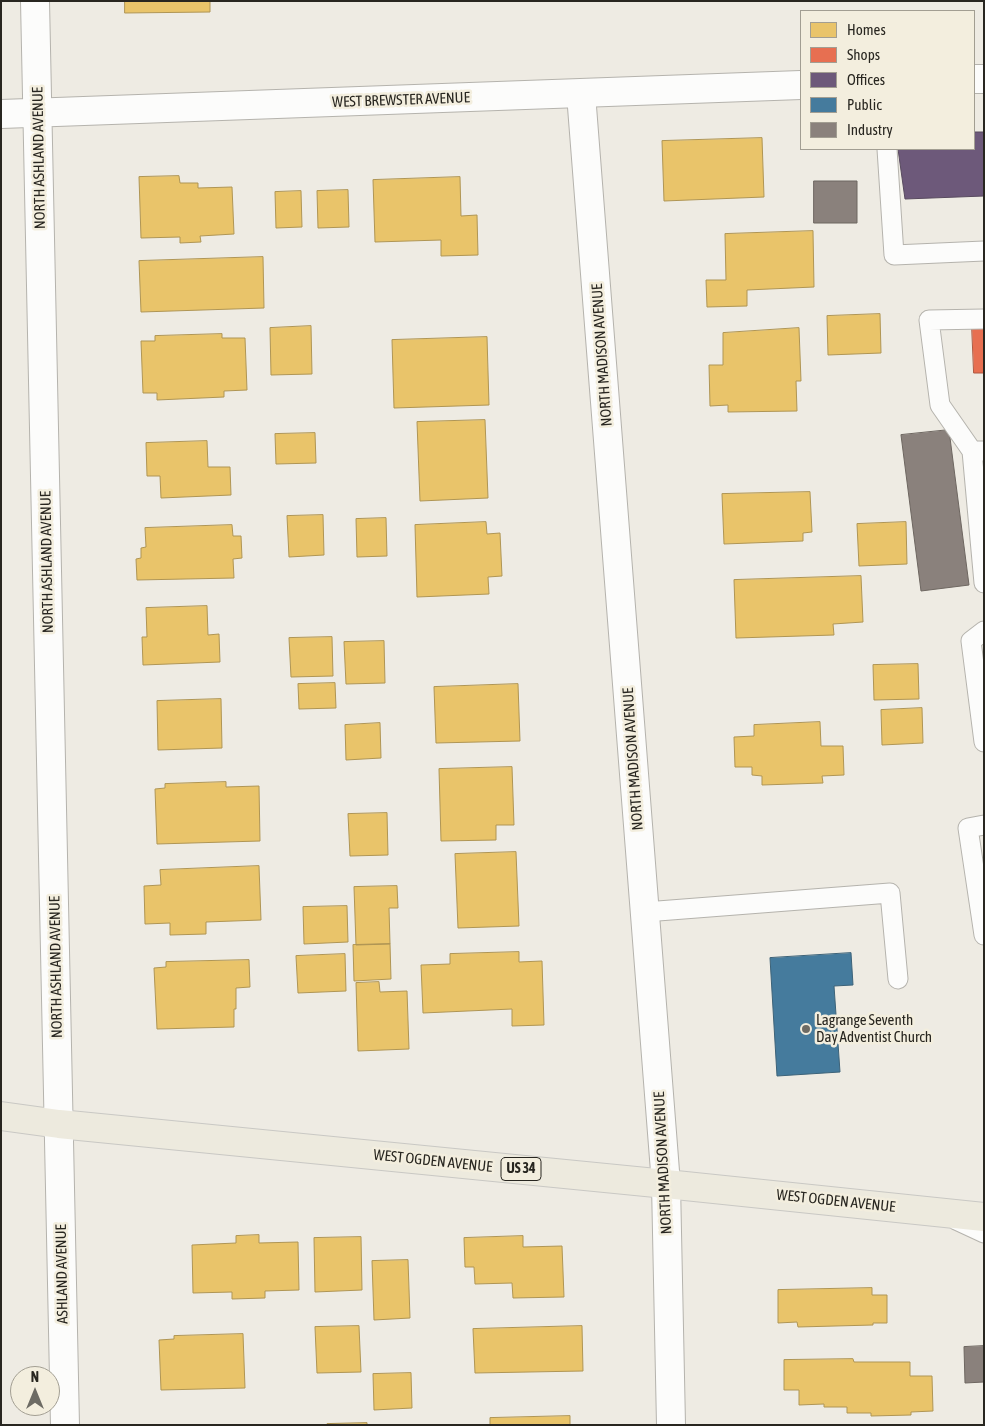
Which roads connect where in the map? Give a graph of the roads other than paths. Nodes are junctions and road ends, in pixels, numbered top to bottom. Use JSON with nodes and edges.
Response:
{"nodes":[{"id":1,"x":35,"y":1,"type":"edge"},
{"id":2,"x":800,"y":86,"type":"edge"},
{"id":3,"x":581,"y":94,"type":"junction"},
{"id":4,"x":38,"y":112,"type":"junction"},
{"id":5,"x":1,"y":114,"type":"edge"},
{"id":6,"x":887,"y":150,"type":"edge"},
{"id":7,"x":984,"y":252,"type":"edge"},
{"id":8,"x":984,"y":319,"type":"edge"},
{"id":9,"x":978,"y":451,"type":"edge"},
{"id":10,"x":984,"y":583,"type":"edge"},
{"id":11,"x":984,"y":631,"type":"edge"},
{"id":12,"x":984,"y":742,"type":"edge"},
{"id":13,"x":976,"y":827,"type":"edge"},
{"id":14,"x":645,"y":912,"type":"junction"},
{"id":15,"x":984,"y":936,"type":"edge"},
{"id":16,"x":898,"y":979,"type":"dead end"},
{"id":17,"x":1,"y":1116,"type":"edge"},
{"id":18,"x":59,"y":1124,"type":"junction"},
{"id":19,"x":666,"y":1184,"type":"junction"},
{"id":20,"x":939,"y":1212,"type":"junction"},
{"id":21,"x":984,"y":1217,"type":"edge"},
{"id":22,"x":984,"y":1233,"type":"edge"},
{"id":23,"x":65,"y":1425,"type":"edge"},
{"id":24,"x":670,"y":1425,"type":"edge"}],
"edges":[{"from":1,"to":4,"type":"street","name":"NORTH ASHLAND AVENUE"},
{"from":2,"to":3,"type":"street","name":"WEST BREWSTER AVENUE"},
{"from":3,"to":4,"type":"street","name":"WEST BREWSTER AVENUE"},
{"from":3,"to":14,"type":"street","name":"NORTH MADISON AVENUE"},
{"from":4,"to":5,"type":"street","name":"WEST BREWSTER AVENUE"},
{"from":4,"to":18,"type":"street","name":"NORTH ASHLAND AVENUE"},
{"from":6,"to":7,"type":"lane"},
{"from":8,"to":9,"type":"lane"},
{"from":9,"to":10,"type":"lane"},
{"from":11,"to":12,"type":"lane"},
{"from":13,"to":15,"type":"lane"},
{"from":14,"to":16,"type":"lane"},
{"from":14,"to":19,"type":"street","name":"NORTH MADISON AVENUE"},
{"from":17,"to":18,"type":"main road","name":"WEST OGDEN AVENUE","number":"US 34"},
{"from":18,"to":19,"type":"main road","name":"WEST OGDEN AVENUE","number":"US 34"},
{"from":18,"to":23,"type":"street","name":"ASHLAND AVENUE"},
{"from":19,"to":20,"type":"main road","name":"WEST OGDEN AVENUE","number":"US 34"},
{"from":19,"to":24,"type":"street","name":"NORTH MADISON AVENUE"},
{"from":20,"to":21,"type":"main road","name":"WEST OGDEN AVENUE","number":"US 34"},
{"from":20,"to":22,"type":"lane"}]}
